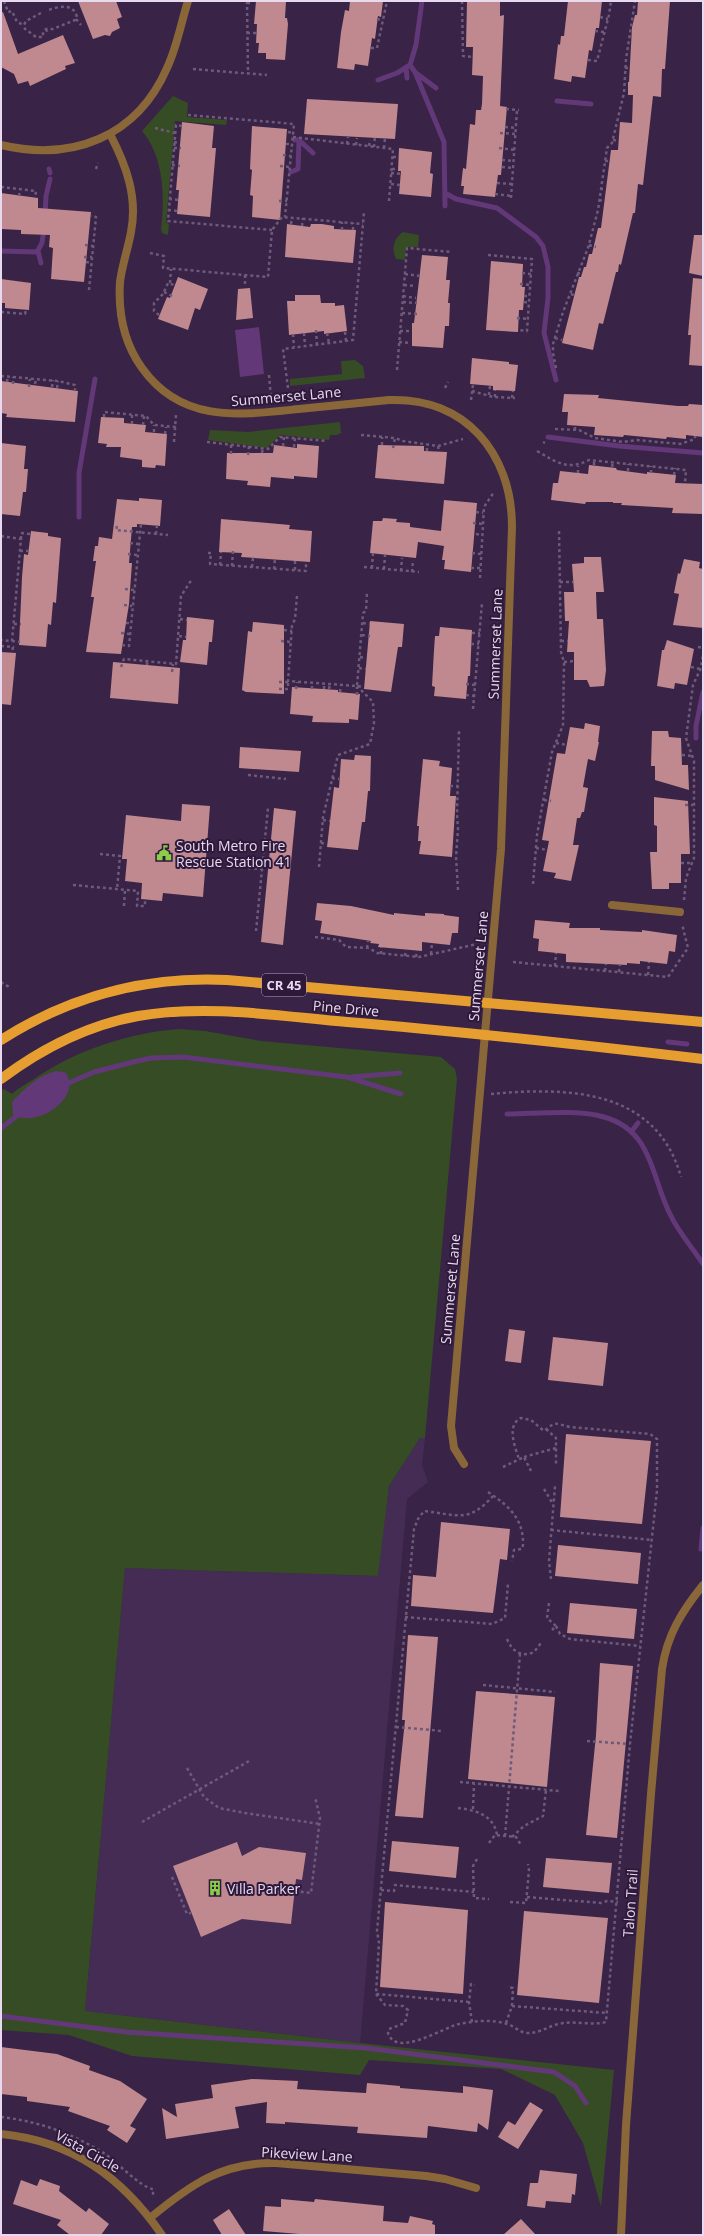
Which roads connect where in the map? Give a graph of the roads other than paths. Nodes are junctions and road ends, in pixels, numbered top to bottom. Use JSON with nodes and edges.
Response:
{"nodes":[{"id":1,"x":188,"y":1,"type":"edge"},
{"id":2,"x":110,"y":134,"type":"junction"},
{"id":3,"x":1,"y":145,"type":"edge"},
{"id":4,"x":612,"y":905,"type":"dead end"},
{"id":5,"x":682,"y":912,"type":"road end"},
{"id":6,"x":488,"y":1004,"type":"junction"},
{"id":7,"x":703,"y":1022,"type":"edge"},
{"id":8,"x":486,"y":1035,"type":"junction"},
{"id":9,"x":1,"y":1040,"type":"edge"},
{"id":10,"x":703,"y":1059,"type":"edge"},
{"id":11,"x":1,"y":1079,"type":"edge"},
{"id":12,"x":464,"y":1464,"type":"dead end"},
{"id":13,"x":703,"y":1585,"type":"edge"},
{"id":14,"x":1,"y":2134,"type":"edge"},
{"id":15,"x":476,"y":2188,"type":"dead end"},
{"id":16,"x":150,"y":2218,"type":"junction"},
{"id":17,"x":162,"y":2235,"type":"edge"},
{"id":18,"x":621,"y":2235,"type":"edge"}],
"edges":[{"from":1,"to":2,"type":"street"},
{"from":2,"to":3,"type":"street"},
{"from":2,"to":6,"type":"street","name":"Summerset Lane"},
{"from":4,"to":5,"type":"street"},
{"from":6,"to":7,"type":"main road","name":"Pine Drive","number":"CR 45"},
{"from":6,"to":8,"type":"street","name":"Summerset Lane"},
{"from":6,"to":9,"type":"main road","name":"Pine Drive","number":"CR 45"},
{"from":8,"to":10,"type":"main road","name":"Pine Drive","number":"CR 45"},
{"from":8,"to":11,"type":"main road","name":"Pine Drive","number":"CR 45"},
{"from":8,"to":12,"type":"street","name":"Summerset Lane"},
{"from":13,"to":18,"type":"street","name":"Talon Trail"},
{"from":14,"to":16,"type":"street","name":"Vista Circle"},
{"from":15,"to":16,"type":"street","name":"Pikeview Lane"},
{"from":16,"to":17,"type":"street","name":"Vista Circle"}]}
